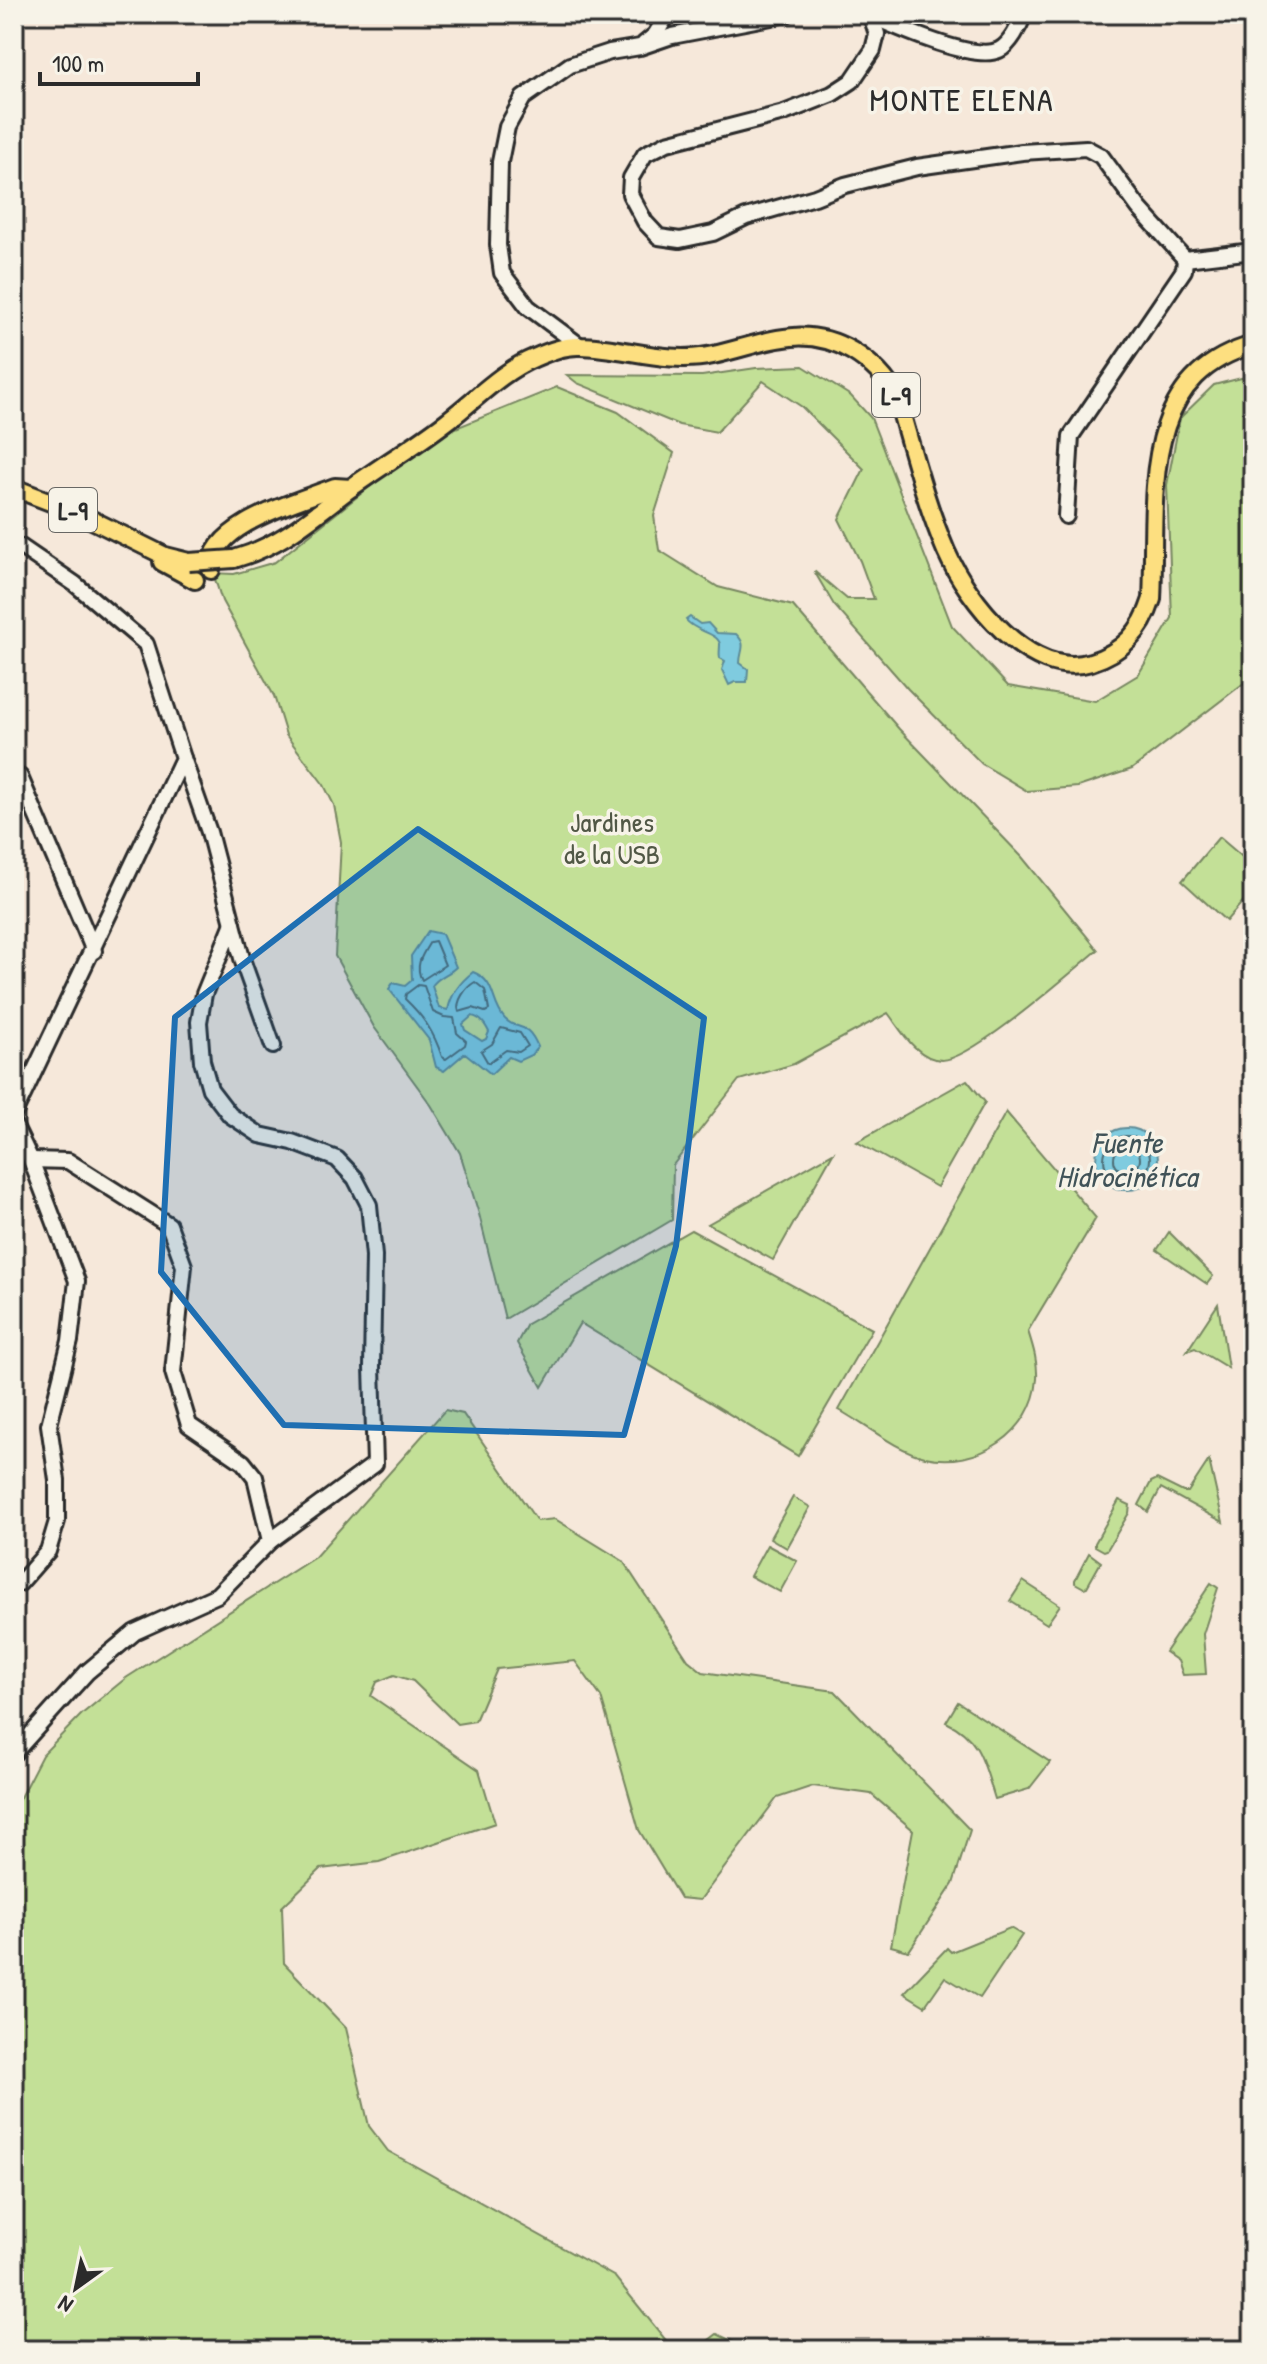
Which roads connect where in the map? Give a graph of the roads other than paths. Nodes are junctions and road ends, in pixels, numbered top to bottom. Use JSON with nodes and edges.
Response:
{"nodes":[{"id":1,"x":668,"y":14,"type":"edge"},
{"id":2,"x":787,"y":14,"type":"edge"},
{"id":3,"x":1024,"y":14,"type":"edge"},
{"id":4,"x":869,"y":15,"type":"edge"},
{"id":5,"x":640,"y":47,"type":"junction"},
{"id":6,"x":1253,"y":251,"type":"edge"},
{"id":7,"x":1185,"y":259,"type":"junction"},
{"id":8,"x":579,"y":345,"type":"junction"},
{"id":9,"x":1253,"y":345,"type":"edge"},
{"id":10,"x":14,"y":488,"type":"edge"},
{"id":11,"x":351,"y":488,"type":"junction"},
{"id":12,"x":1066,"y":516,"type":"dead end"},
{"id":13,"x":128,"y":538,"type":"junction"},
{"id":14,"x":21,"y":547,"type":"dead end"},
{"id":15,"x":211,"y":570,"type":"dead end"},
{"id":16,"x":195,"y":580,"type":"dead end"},
{"id":17,"x":183,"y":758,"type":"junction"},
{"id":18,"x":14,"y":774,"type":"edge"},
{"id":19,"x":233,"y":923,"type":"junction"},
{"id":20,"x":94,"y":951,"type":"junction"},
{"id":21,"x":273,"y":1046,"type":"dead end"},
{"id":22,"x":14,"y":1114,"type":"edge"},
{"id":23,"x":14,"y":1125,"type":"edge"},
{"id":24,"x":31,"y":1160,"type":"junction"},
{"id":25,"x":270,"y":1541,"type":"junction"},
{"id":26,"x":17,"y":1583,"type":"edge"},
{"id":27,"x":14,"y":1753,"type":"edge"}],
"edges":[{"from":1,"to":5,"type":"street"},
{"from":2,"to":5,"type":"street"},
{"from":3,"to":4,"type":"street"},
{"from":4,"to":7,"type":"street"},
{"from":5,"to":8,"type":"street"},
{"from":6,"to":7,"type":"street"},
{"from":7,"to":12,"type":"street"},
{"from":8,"to":9,"type":"main road","number":"L-9"},
{"from":8,"to":11,"type":"main road","number":"L-9"},
{"from":10,"to":13,"type":"main road","number":"L-9"},
{"from":11,"to":13,"type":"main road","number":"L-9","bridge":true},
{"from":11,"to":15,"type":"main road"},
{"from":13,"to":16,"type":"main road"},
{"from":14,"to":17,"type":"street"},
{"from":17,"to":19,"type":"street"},
{"from":17,"to":20,"type":"street"},
{"from":18,"to":20,"type":"street"},
{"from":19,"to":21,"type":"street"},
{"from":19,"to":25,"type":"street"},
{"from":20,"to":22,"type":"street"},
{"from":23,"to":24,"type":"street"},
{"from":24,"to":25,"type":"street"},
{"from":24,"to":26,"type":"street"},
{"from":25,"to":27,"type":"street"}]}
